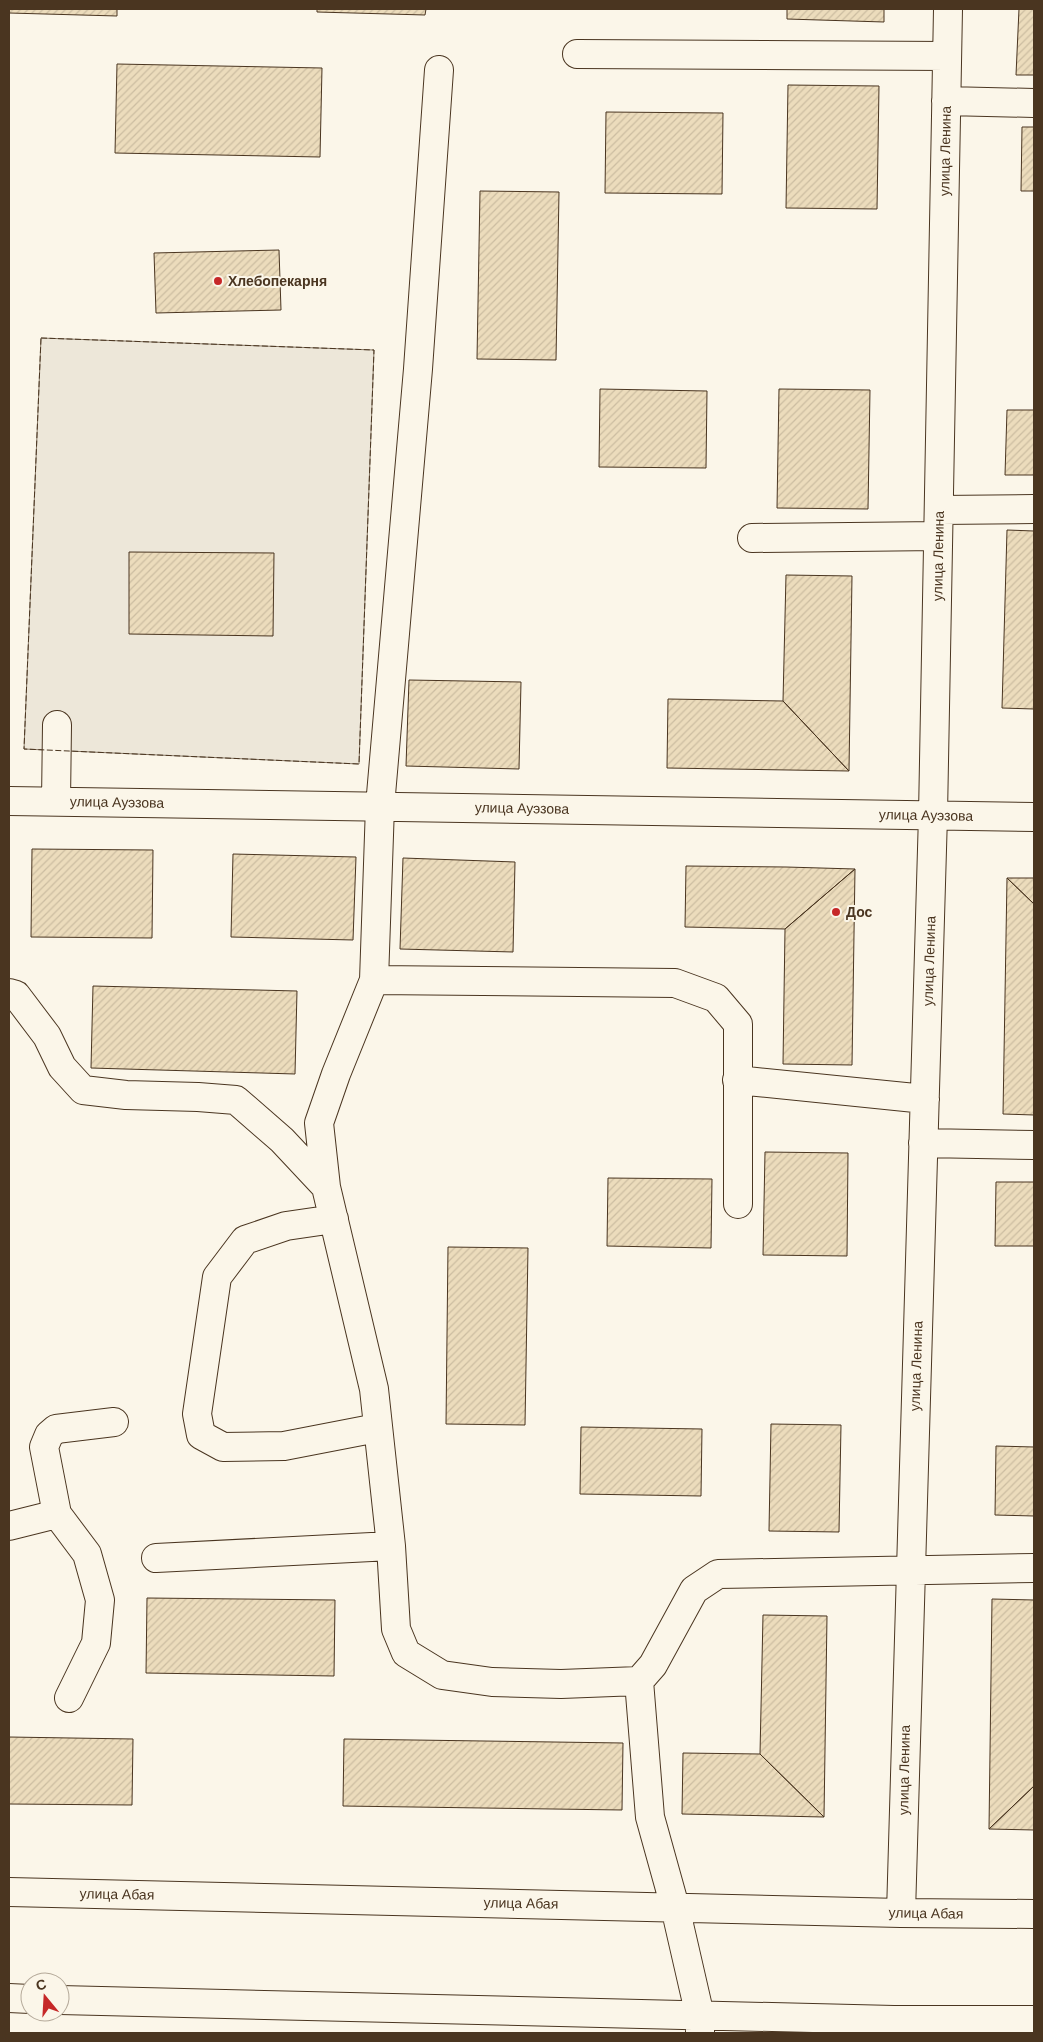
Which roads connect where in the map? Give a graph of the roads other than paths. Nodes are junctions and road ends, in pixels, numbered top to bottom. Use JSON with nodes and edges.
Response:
{"nodes":[{"id":1,"x":948,"y":9,"type":"edge"},
{"id":2,"x":577,"y":54,"type":"dead end"},
{"id":3,"x":947,"y":56,"type":"junction"},
{"id":4,"x":439,"y":70,"type":"dead end"},
{"id":5,"x":946,"y":101,"type":"junction"},
{"id":6,"x":1034,"y":103,"type":"edge"},
{"id":7,"x":1034,"y":509,"type":"edge"},
{"id":8,"x":938,"y":523,"type":"junction"},
{"id":9,"x":752,"y":538,"type":"dead end"},
{"id":10,"x":57,"y":725,"type":"dead end"},
{"id":11,"x":9,"y":800,"type":"edge"},
{"id":12,"x":56,"y":801,"type":"junction"},
{"id":13,"x":380,"y":806,"type":"junction"},
{"id":14,"x":933,"y":815,"type":"junction"},
{"id":15,"x":1034,"y":817,"type":"edge"},
{"id":16,"x":374,"y":980,"type":"junction"},
{"id":17,"x":9,"y":993,"type":"edge"},
{"id":18,"x":737,"y":1080,"type":"junction"},
{"id":19,"x":924,"y":1099,"type":"junction"},
{"id":20,"x":923,"y":1143,"type":"junction"},
{"id":21,"x":1034,"y":1145,"type":"edge"},
{"id":22,"x":326,"y":1187,"type":"junction"},
{"id":23,"x":738,"y":1204,"type":"dead end"},
{"id":24,"x":334,"y":1219,"type":"junction"},
{"id":25,"x":114,"y":1422,"type":"dead end"},
{"id":26,"x":377,"y":1428,"type":"junction"},
{"id":27,"x":57,"y":1514,"type":"junction"},
{"id":28,"x":9,"y":1526,"type":"edge"},
{"id":29,"x":391,"y":1546,"type":"junction"},
{"id":30,"x":156,"y":1558,"type":"dead end"},
{"id":31,"x":1034,"y":1568,"type":"edge"},
{"id":32,"x":910,"y":1571,"type":"junction"},
{"id":33,"x":639,"y":1681,"type":"junction"},
{"id":34,"x":69,"y":1698,"type":"dead end"},
{"id":35,"x":9,"y":1892,"type":"edge"},
{"id":36,"x":675,"y":1907,"type":"junction"},
{"id":37,"x":901,"y":1912,"type":"junction"},
{"id":38,"x":1034,"y":1914,"type":"edge"},
{"id":39,"x":70,"y":2000,"type":"edge"},
{"id":40,"x":1034,"y":2020,"type":"edge"},
{"id":41,"x":700,"y":2024,"type":"edge"}],
"edges":[{"from":1,"to":3,"type":"street","name":"улица Ленина"},
{"from":2,"to":3,"type":"street"},
{"from":3,"to":5,"type":"street","name":"улица Ленина"},
{"from":4,"to":13,"type":"street"},
{"from":5,"to":6,"type":"street"},
{"from":5,"to":8,"type":"street","name":"улица Ленина"},
{"from":7,"to":8,"type":"street"},
{"from":8,"to":9,"type":"street"},
{"from":8,"to":14,"type":"street","name":"улица Ленина"},
{"from":10,"to":12,"type":"street"},
{"from":11,"to":12,"type":"street","name":"улица Ауэзова"},
{"from":12,"to":13,"type":"street","name":"улица Ауэзова"},
{"from":13,"to":14,"type":"street","name":"улица Ауэзова"},
{"from":13,"to":16,"type":"street"},
{"from":14,"to":15,"type":"street","name":"улица Ауэзова"},
{"from":14,"to":19,"type":"street","name":"улица Ленина"},
{"from":16,"to":18,"type":"street"},
{"from":16,"to":22,"type":"street"},
{"from":17,"to":22,"type":"street"},
{"from":18,"to":19,"type":"street"},
{"from":18,"to":23,"type":"street"},
{"from":19,"to":20,"type":"street","name":"улица Ленина"},
{"from":20,"to":21,"type":"street"},
{"from":20,"to":32,"type":"street","name":"улица Ленина"},
{"from":22,"to":24,"type":"street"},
{"from":24,"to":26,"type":"street"},
{"from":24,"to":26,"type":"street"},
{"from":25,"to":27,"type":"street"},
{"from":26,"to":29,"type":"street"},
{"from":27,"to":28,"type":"street"},
{"from":27,"to":34,"type":"street"},
{"from":29,"to":30,"type":"street"},
{"from":29,"to":33,"type":"street"},
{"from":31,"to":32,"type":"street"},
{"from":32,"to":33,"type":"street"},
{"from":32,"to":37,"type":"street","name":"улица Ленина"},
{"from":33,"to":36,"type":"street"},
{"from":35,"to":36,"type":"street","name":"улица Абая"},
{"from":36,"to":37,"type":"street","name":"улица Абая"},
{"from":36,"to":41,"type":"street"},
{"from":37,"to":38,"type":"street","name":"улица Абая"},
{"from":39,"to":41,"type":"street"},
{"from":40,"to":41,"type":"street"}]}
